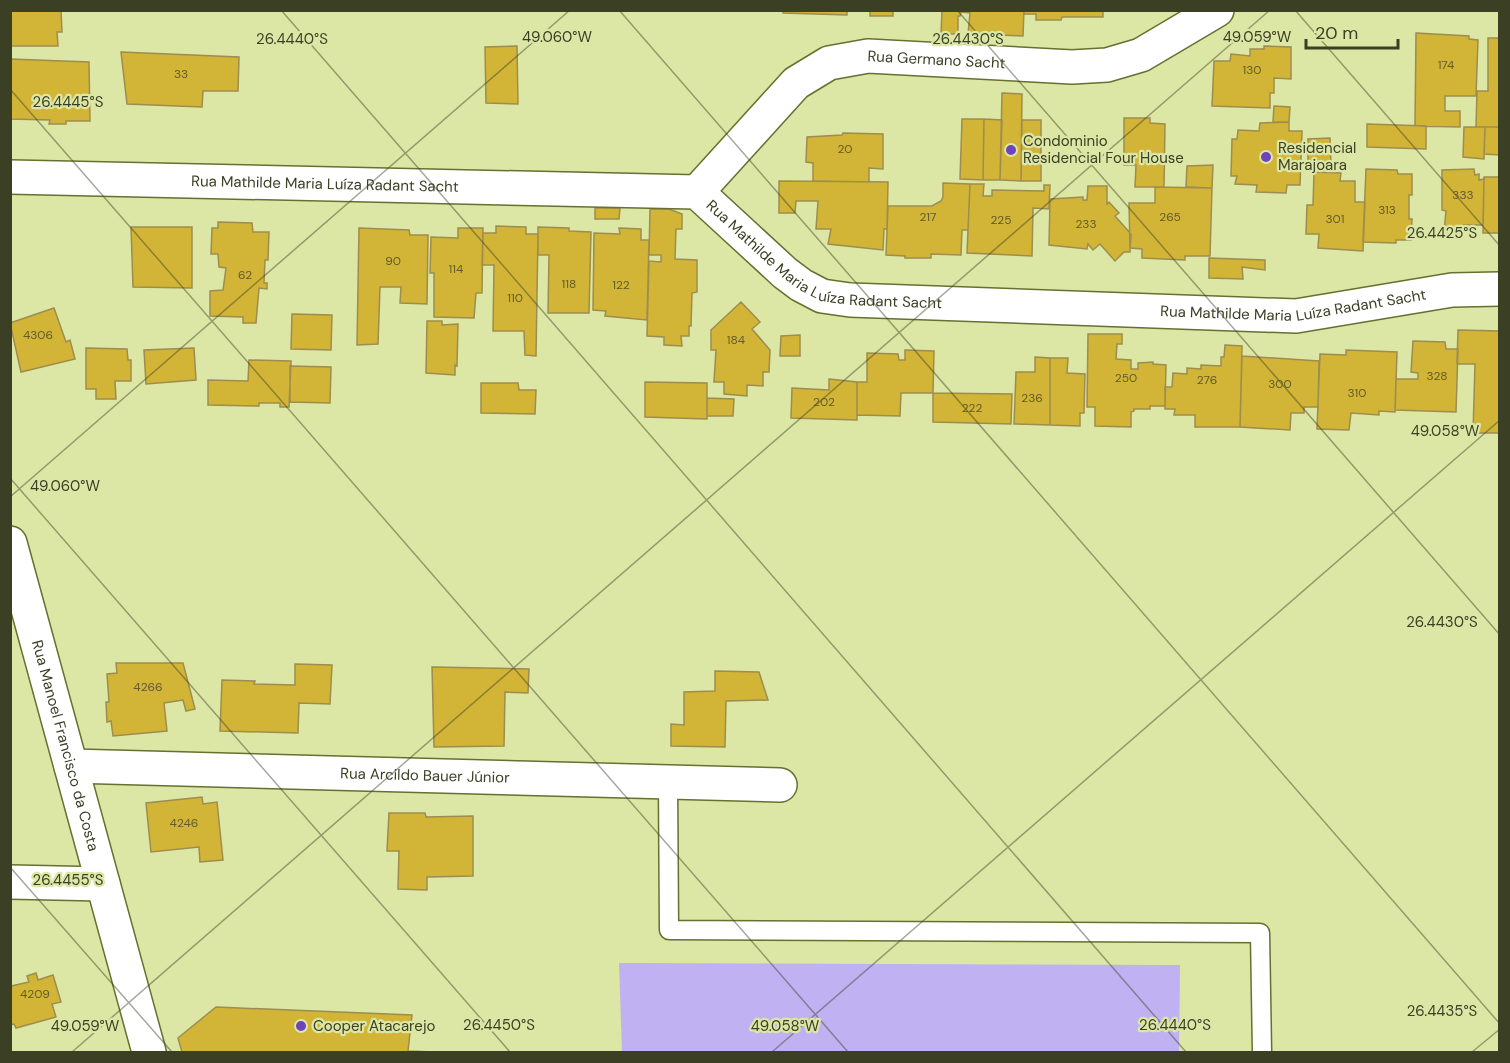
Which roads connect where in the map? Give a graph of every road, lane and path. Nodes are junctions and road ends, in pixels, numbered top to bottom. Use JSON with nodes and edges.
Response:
{"nodes":[{"id":1,"x":1217,"y":10,"type":"edge"},
{"id":2,"x":10,"y":177,"type":"edge"},
{"id":3,"x":697,"y":192,"type":"junction"},
{"id":4,"x":1500,"y":289,"type":"edge"},
{"id":5,"x":10,"y":543,"type":"edge"},
{"id":6,"x":71,"y":766,"type":"junction"},
{"id":7,"x":668,"y":782,"type":"junction"},
{"id":8,"x":780,"y":785,"type":"dead end"},
{"id":9,"x":10,"y":882,"type":"edge"},
{"id":10,"x":103,"y":884,"type":"junction"},
{"id":11,"x":149,"y":1053,"type":"edge"},
{"id":12,"x":1262,"y":1053,"type":"edge"}],
"edges":[{"from":1,"to":3,"type":"street","name":"Rua Germano Sacht"},
{"from":2,"to":3,"type":"street","name":"Rua Mathilde Maria Luíza Radant Sacht"},
{"from":3,"to":4,"type":"street","name":"Rua Mathilde Maria Luíza Radant Sacht"},
{"from":5,"to":6,"type":"street","name":"Rua Manoel Francisco da Costa"},
{"from":6,"to":7,"type":"street","name":"Rua Arcildo Bauer Júnior"},
{"from":6,"to":10,"type":"street","name":"Rua Manoel Francisco da Costa"},
{"from":7,"to":8,"type":"street","name":"Rua Arcildo Bauer Júnior"},
{"from":7,"to":12,"type":"lane"},
{"from":9,"to":10,"type":"street"},
{"from":10,"to":11,"type":"street","name":"Rua Manoel Francisco da Costa"}]}
